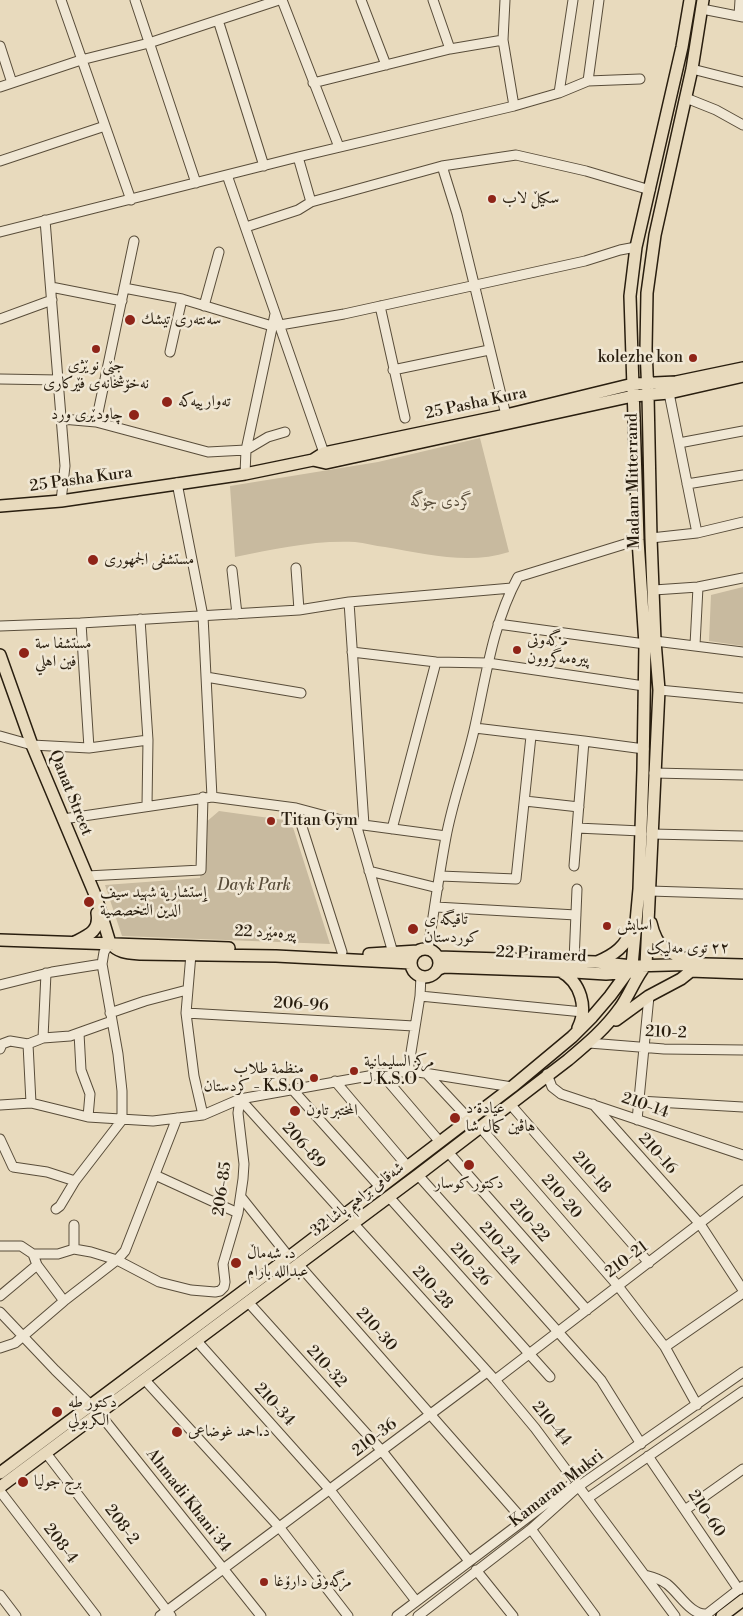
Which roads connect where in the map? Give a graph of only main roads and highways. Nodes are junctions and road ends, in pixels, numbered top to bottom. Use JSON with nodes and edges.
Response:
{"nodes":[{"id":1,"x":690,"y":0,"type":"edge"},
{"id":2,"x":702,"y":4,"type":"edge"},
{"id":3,"x":743,"y":368,"type":"edge"},
{"id":4,"x":743,"y":376,"type":"edge"},
{"id":5,"x":633,"y":384,"type":"junction"},
{"id":6,"x":648,"y":390,"type":"junction"},
{"id":7,"x":633,"y":396,"type":"junction"},
{"id":8,"x":313,"y":460,"type":"junction"},
{"id":9,"x":0,"y":506,"type":"edge"},
{"id":10,"x":650,"y":642,"type":"junction"},
{"id":11,"x":0,"y":655,"type":"edge"},
{"id":12,"x":646,"y":833,"type":"junction"},
{"id":13,"x":96,"y":896,"type":"junction"},
{"id":14,"x":637,"y":906,"type":"junction"},
{"id":15,"x":649,"y":906,"type":"junction"},
{"id":16,"x":0,"y":940,"type":"edge"},
{"id":17,"x":74,"y":942,"type":"junction"},
{"id":18,"x":110,"y":944,"type":"junction"},
{"id":19,"x":423,"y":950,"type":"junction"},
{"id":20,"x":438,"y":957,"type":"junction"},
{"id":21,"x":596,"y":962,"type":"junction"},
{"id":22,"x":411,"y":963,"type":"junction"},
{"id":23,"x":705,"y":964,"type":"junction"},
{"id":24,"x":743,"y":965,"type":"edge"},
{"id":25,"x":438,"y":969,"type":"junction"},
{"id":26,"x":637,"y":969,"type":"junction"},
{"id":27,"x":558,"y":971,"type":"junction"},
{"id":28,"x":691,"y":971,"type":"junction"},
{"id":29,"x":743,"y":973,"type":"edge"},
{"id":30,"x":600,"y":1032,"type":"junction"},
{"id":31,"x":572,"y":1037,"type":"junction"},
{"id":32,"x":95,"y":1409,"type":"junction"},
{"id":33,"x":0,"y":1473,"type":"edge"},
{"id":34,"x":0,"y":1487,"type":"edge"},
{"id":35,"x":742,"y":1592,"type":"edge"},
{"id":36,"x":722,"y":1616,"type":"edge"}],
"edges":[{"from":1,"to":5,"type":"main road","name":"Madam Mitterrand"},
{"from":2,"to":6,"type":"main road","name":"Madam Mitterrand"},
{"from":3,"to":6,"type":"main road"},
{"from":4,"to":6,"type":"main road"},
{"from":5,"to":6,"type":"main road","name":"25 Pasha Kura"},
{"from":5,"to":7,"type":"main road","name":"Madam Mitterrand"},
{"from":5,"to":8,"type":"main road","name":"25 Pasha Kura"},
{"from":6,"to":7,"type":"main road","name":"25 Pasha Kura"},
{"from":6,"to":10,"type":"main road","name":"Madam Mitterrand"},
{"from":7,"to":8,"type":"main road","name":"25 Pasha Kura"},
{"from":7,"to":10,"type":"main road","name":"Madam Mitterrand"},
{"from":8,"to":9,"type":"main road","name":"25 Pasha Kura"},
{"from":10,"to":12,"type":"main road","name":"Madam Mitterrand"},
{"from":10,"to":12,"type":"main road","name":"Madam Mitterrand"},
{"from":11,"to":13,"type":"main road","name":"Qanat Street"},
{"from":12,"to":14,"type":"main road","name":"Madam Mitterrand"},
{"from":12,"to":15,"type":"main road","name":"Madam Mitterrand"},
{"from":13,"to":17,"type":"main road"},
{"from":13,"to":18,"type":"main road","name":"Qanat Street"},
{"from":14,"to":21,"type":"main road"},
{"from":14,"to":26,"type":"main road"},
{"from":15,"to":23,"type":"main road"},
{"from":15,"to":26,"type":"main road","name":"Madam Mitterrand"},
{"from":16,"to":17,"type":"main road","name":"22 پیرەمێرد"},
{"from":17,"to":18,"type":"main road","name":"22 پیرەمێرد"},
{"from":18,"to":19,"type":"main road","name":"22 پیرەمێرد"},
{"from":18,"to":22,"type":"main road","name":"22 پیرەمێرد"},
{"from":19,"to":20,"type":"main road"},
{"from":19,"to":22,"type":"main road"},
{"from":20,"to":21,"type":"main road"},
{"from":20,"to":25,"type":"main road"},
{"from":21,"to":26,"type":"main road"},
{"from":22,"to":25,"type":"main road"},
{"from":23,"to":24,"type":"main road","name":"٢٢ توی مەلیک"},
{"from":23,"to":26,"type":"main road","name":"٢٢ توی مەلیک"},
{"from":25,"to":27,"type":"main road","name":"22 Piramerd"},
{"from":26,"to":27,"type":"main road","name":"22 Piramerd"},
{"from":26,"to":28,"type":"main road","name":"٢٢ توی مەلیک"},
{"from":26,"to":30,"type":"main road","name":"شەقامی براهیم پاشا 32"},
{"from":26,"to":31,"type":"main road","name":"شەقامی براهیم پاشا 32"},
{"from":27,"to":31,"type":"main road"},
{"from":28,"to":29,"type":"main road","name":"٢٢ توی مەلیک"},
{"from":28,"to":30,"type":"main road"},
{"from":30,"to":32,"type":"main road","name":"شەقامی براهیم پاشا 32"},
{"from":31,"to":32,"type":"main road","name":"شەقامی براهیم پاشا 32"},
{"from":32,"to":33,"type":"main road","name":"شەقامی براهیم پاشا 32"},
{"from":32,"to":34,"type":"main road","name":"شەقامی براهیم پاشا 32"},
{"from":35,"to":36,"type":"main road"}]}
